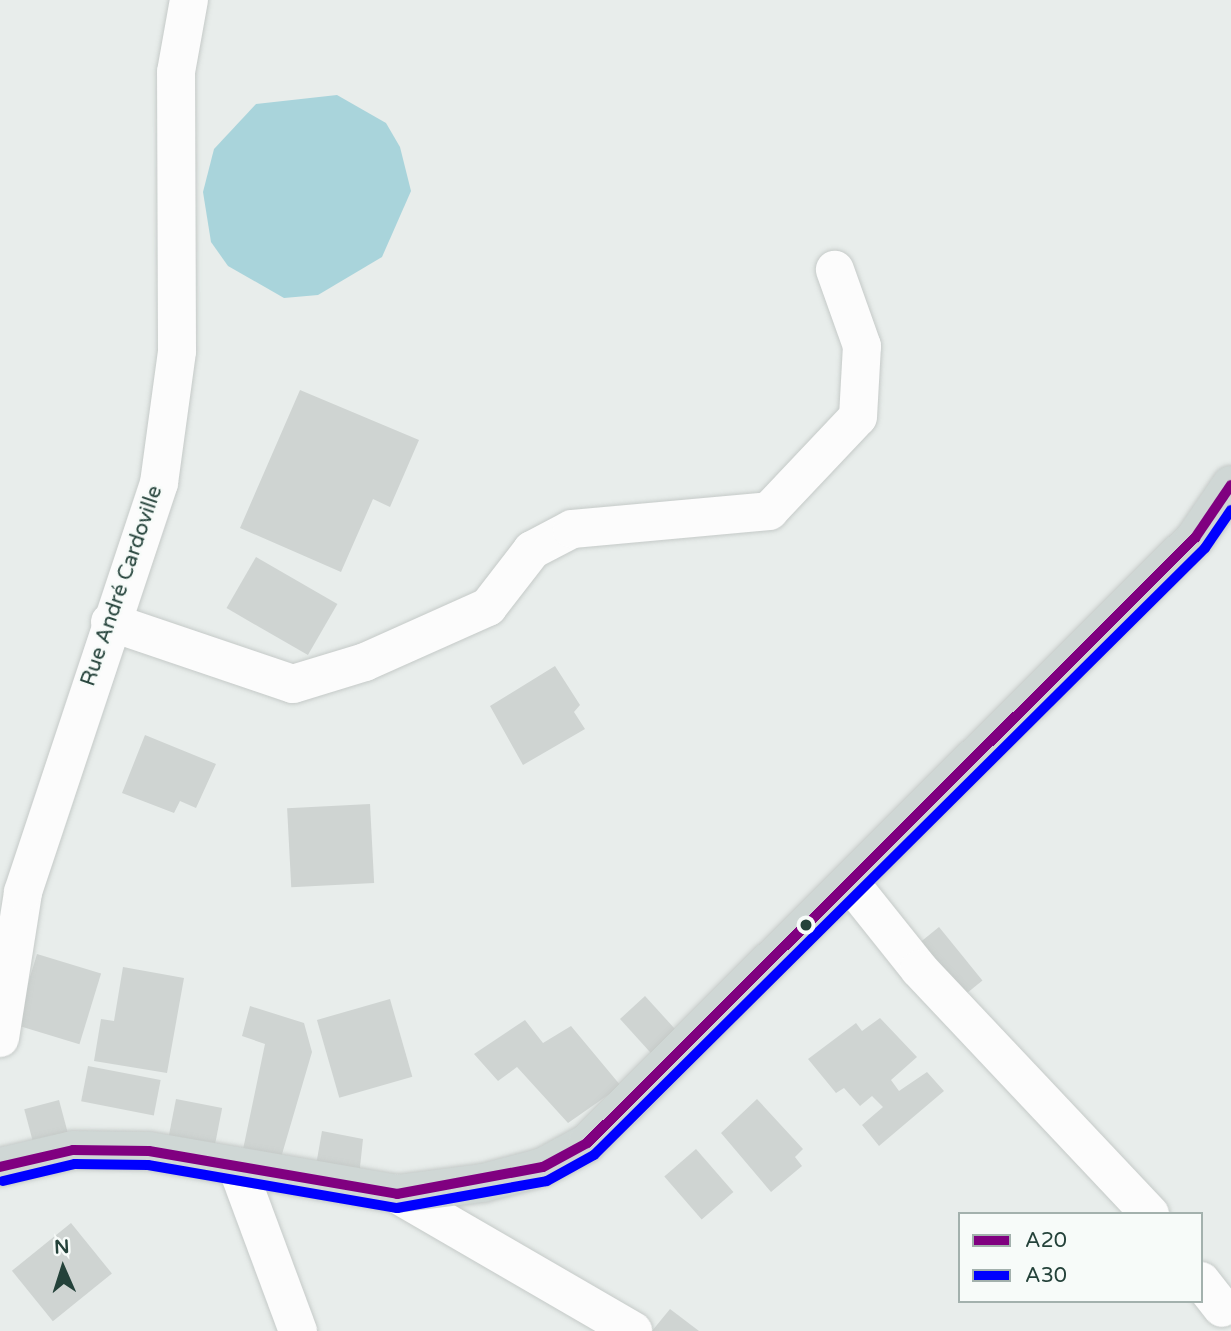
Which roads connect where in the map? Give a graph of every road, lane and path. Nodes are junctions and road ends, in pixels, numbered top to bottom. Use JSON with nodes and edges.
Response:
{"nodes":[{"id":1,"x":189,"y":0,"type":"edge"},
{"id":2,"x":835,"y":270,"type":"dead end"},
{"id":3,"x":1231,"y":485,"type":"edge"},
{"id":4,"x":110,"y":622,"type":"junction"},
{"id":5,"x":852,"y":885,"type":"junction"},
{"id":6,"x":0,"y":1038,"type":"edge"},
{"id":7,"x":0,"y":1167,"type":"edge"},
{"id":8,"x":237,"y":1167,"type":"junction"},
{"id":9,"x":397,"y":1194,"type":"junction"},
{"id":10,"x":1148,"y":1212,"type":"edge"},
{"id":11,"x":298,"y":1331,"type":"edge"},
{"id":12,"x":633,"y":1331,"type":"edge"}],
"edges":[{"from":1,"to":4,"type":"street","name":"Rue André Cardoville"},
{"from":2,"to":4,"type":"street"},
{"from":3,"to":5,"type":"main road"},
{"from":4,"to":6,"type":"street","name":"Rue André Cardoville"},
{"from":5,"to":9,"type":"main road"},
{"from":5,"to":10,"type":"street"},
{"from":7,"to":8,"type":"main road"},
{"from":8,"to":9,"type":"main road"},
{"from":8,"to":11,"type":"street"},
{"from":9,"to":12,"type":"street"}]}
